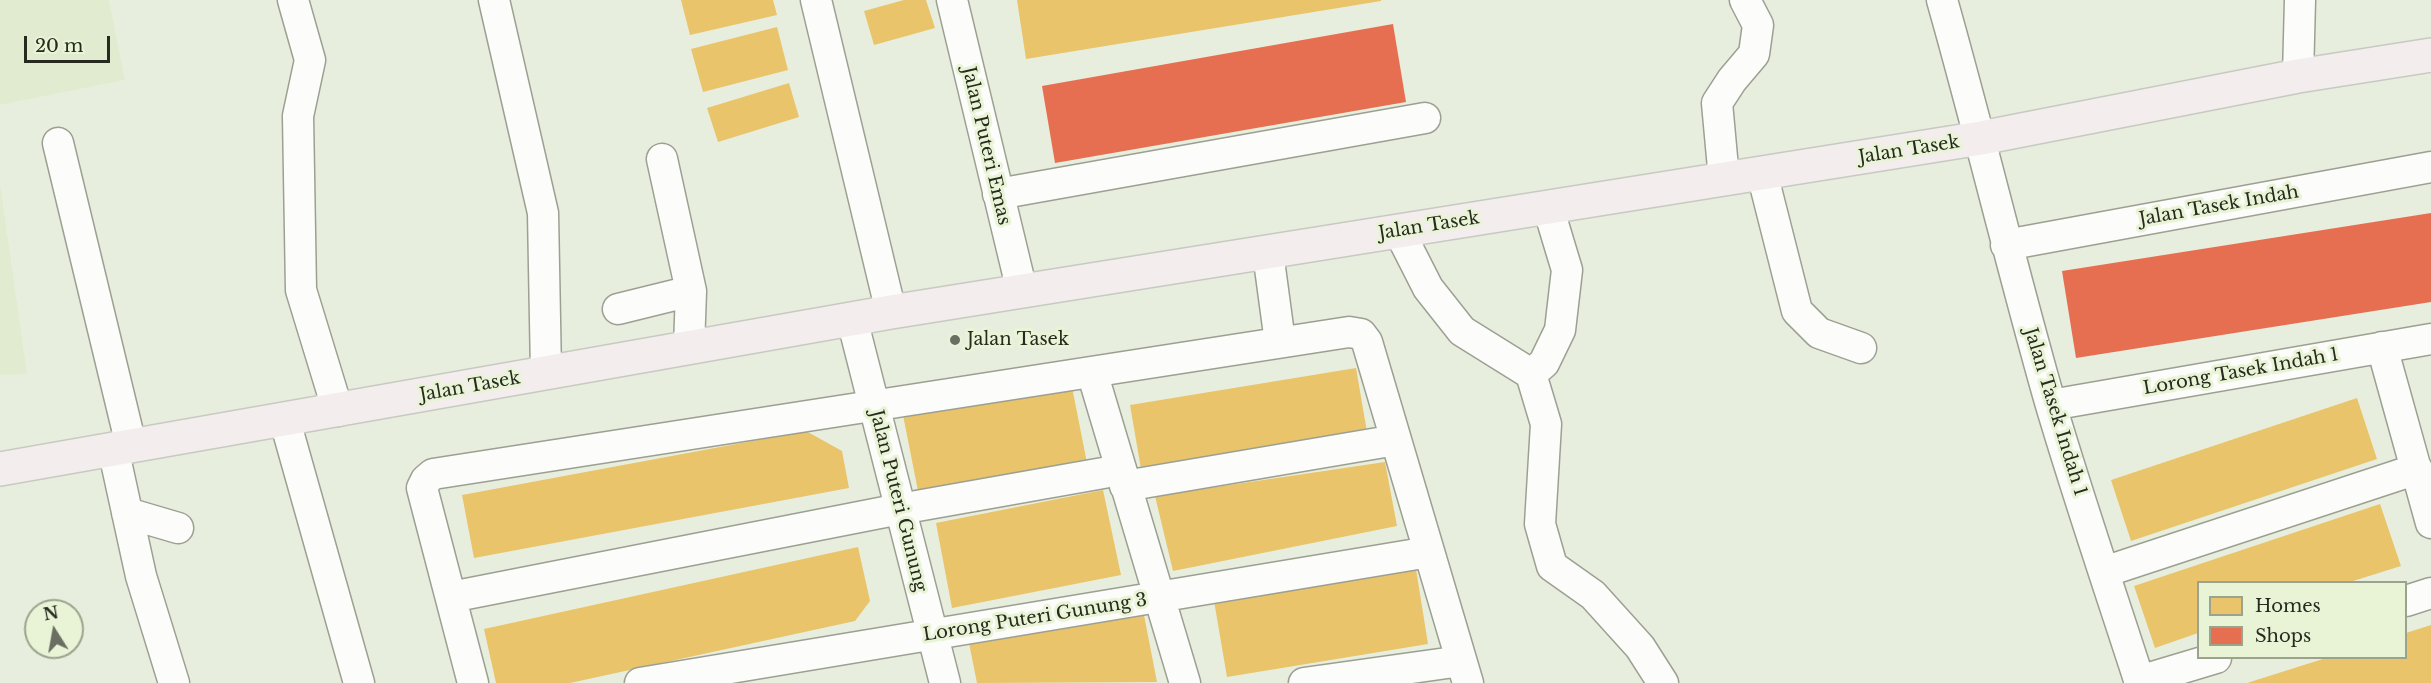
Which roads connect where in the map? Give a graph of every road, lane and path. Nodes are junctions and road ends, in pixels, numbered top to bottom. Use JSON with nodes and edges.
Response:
{"nodes":[{"id":1,"x":293,"y":0,"type":"edge"},
{"id":2,"x":494,"y":0,"type":"edge"},
{"id":3,"x":816,"y":0,"type":"edge"},
{"id":4,"x":952,"y":0,"type":"edge"},
{"id":5,"x":1745,"y":0,"type":"edge"},
{"id":6,"x":1942,"y":0,"type":"edge"},
{"id":7,"x":2300,"y":0,"type":"edge"},
{"id":8,"x":2431,"y":55,"type":"edge"},
{"id":9,"x":2298,"y":76,"type":"junction"},
{"id":10,"x":1425,"y":118,"type":"dead end"},
{"id":11,"x":1981,"y":138,"type":"junction"},
{"id":12,"x":58,"y":143,"type":"dead end"},
{"id":13,"x":662,"y":159,"type":"dead end"},
{"id":14,"x":2431,"y":167,"type":"edge"},
{"id":15,"x":1762,"y":173,"type":"junction"},
{"id":16,"x":1724,"y":179,"type":"junction"},
{"id":17,"x":998,"y":194,"type":"junction"},
{"id":18,"x":1548,"y":207,"type":"junction"},
{"id":19,"x":1399,"y":231,"type":"junction"},
{"id":20,"x":2006,"y":245,"type":"junction"},
{"id":21,"x":1268,"y":253,"type":"junction"},
{"id":22,"x":691,"y":291,"type":"junction"},
{"id":23,"x":1022,"y":291,"type":"junction"},
{"id":24,"x":618,"y":309,"type":"dead end"},
{"id":25,"x":891,"y":312,"type":"junction"},
{"id":26,"x":852,"y":319,"type":"junction"},
{"id":27,"x":2431,"y":339,"type":"edge"},
{"id":28,"x":1281,"y":342,"type":"junction"},
{"id":29,"x":2382,"y":347,"type":"junction"},
{"id":30,"x":689,"y":348,"type":"junction"},
{"id":31,"x":1861,"y":348,"type":"dead end"},
{"id":32,"x":1092,"y":372,"type":"junction"},
{"id":33,"x":546,"y":373,"type":"junction"},
{"id":34,"x":1531,"y":374,"type":"junction"},
{"id":35,"x":874,"y":405,"type":"junction"},
{"id":36,"x":2051,"y":405,"type":"junction"},
{"id":37,"x":338,"y":411,"type":"junction"},
{"id":38,"x":285,"y":421,"type":"junction"},
{"id":39,"x":1396,"y":440,"type":"junction"},
{"id":40,"x":122,"y":447,"type":"junction"},
{"id":41,"x":2417,"y":469,"type":"junction"},
{"id":42,"x":0,"y":470,"type":"edge"},
{"id":43,"x":1123,"y":478,"type":"junction"},
{"id":44,"x":900,"y":509,"type":"junction"},
{"id":45,"x":128,"y":513,"type":"junction"},
{"id":46,"x":2431,"y":523,"type":"edge"},
{"id":47,"x":178,"y":528,"type":"dead end"},
{"id":48,"x":1430,"y":552,"type":"junction"},
{"id":49,"x":2104,"y":572,"type":"junction"},
{"id":50,"x":2431,"y":594,"type":"edge"},
{"id":51,"x":451,"y":597,"type":"junction"},
{"id":52,"x":1159,"y":597,"type":"junction"},
{"id":53,"x":2407,"y":601,"type":"edge"},
{"id":54,"x":932,"y":634,"type":"junction"},
{"id":55,"x":2210,"y":659,"type":"edge"},
{"id":56,"x":1464,"y":672,"type":"edge"},
{"id":57,"x":2140,"y":682,"type":"edge"},
{"id":58,"x":174,"y":683,"type":"edge"},
{"id":59,"x":359,"y":683,"type":"edge"},
{"id":60,"x":473,"y":683,"type":"edge"},
{"id":61,"x":640,"y":683,"type":"edge"},
{"id":62,"x":945,"y":683,"type":"edge"},
{"id":63,"x":1185,"y":683,"type":"edge"},
{"id":64,"x":1304,"y":683,"type":"edge"},
{"id":65,"x":1663,"y":683,"type":"edge"}],
"edges":[{"from":1,"to":37,"type":"street"},
{"from":2,"to":33,"type":"street"},
{"from":3,"to":25,"type":"street"},
{"from":4,"to":17,"type":"street","name":"Jalan Puteri Emas"},
{"from":5,"to":16,"type":"street"},
{"from":6,"to":11,"type":"street","name":"Jalan Tasek Indah 1"},
{"from":7,"to":9,"type":"street"},
{"from":8,"to":9,"type":"main road","name":"Jalan Tasek"},
{"from":9,"to":11,"type":"main road","name":"Jalan Tasek"},
{"from":10,"to":17,"type":"street"},
{"from":11,"to":15,"type":"main road","name":"Jalan Tasek"},
{"from":11,"to":20,"type":"street","name":"Jalan Tasek Indah 1"},
{"from":12,"to":40,"type":"street"},
{"from":13,"to":22,"type":"street"},
{"from":14,"to":20,"type":"street","name":"Jalan Tasek Indah"},
{"from":15,"to":16,"type":"main road","name":"Jalan Tasek"},
{"from":15,"to":31,"type":"street"},
{"from":16,"to":18,"type":"main road","name":"Jalan Tasek"},
{"from":17,"to":23,"type":"street","name":"Jalan Puteri Emas"},
{"from":18,"to":19,"type":"main road","name":"Jalan Tasek"},
{"from":18,"to":34,"type":"street"},
{"from":19,"to":21,"type":"main road","name":"Jalan Tasek"},
{"from":19,"to":34,"type":"street"},
{"from":20,"to":36,"type":"street","name":"Jalan Tasek Indah 1"},
{"from":21,"to":23,"type":"main road","name":"Jalan Tasek"},
{"from":21,"to":28,"type":"street"},
{"from":22,"to":24,"type":"street"},
{"from":22,"to":30,"type":"street"},
{"from":23,"to":25,"type":"main road","name":"Jalan Tasek"},
{"from":25,"to":26,"type":"main road","name":"Jalan Tasek"},
{"from":26,"to":30,"type":"main road","name":"Jalan Tasek"},
{"from":26,"to":35,"type":"street","name":"Jalan Puteri Gunung"},
{"from":27,"to":29,"type":"street","name":"Lorong Tasek Indah 1"},
{"from":28,"to":32,"type":"street"},
{"from":28,"to":39,"type":"street"},
{"from":29,"to":36,"type":"street","name":"Lorong Tasek Indah 1"},
{"from":29,"to":41,"type":"street"},
{"from":30,"to":33,"type":"main road","name":"Jalan Tasek"},
{"from":32,"to":35,"type":"street"},
{"from":32,"to":43,"type":"street"},
{"from":33,"to":37,"type":"main road","name":"Jalan Tasek"},
{"from":34,"to":65,"type":"street"},
{"from":35,"to":44,"type":"street","name":"Jalan Puteri Gunung"},
{"from":35,"to":51,"type":"street"},
{"from":36,"to":49,"type":"street","name":"Jalan Tasek Indah 1"},
{"from":37,"to":38,"type":"main road","name":"Jalan Tasek"},
{"from":38,"to":40,"type":"main road","name":"Jalan Tasek"},
{"from":38,"to":59,"type":"street"},
{"from":39,"to":43,"type":"street"},
{"from":39,"to":48,"type":"street"},
{"from":40,"to":42,"type":"main road","name":"Jalan Tasek"},
{"from":40,"to":45,"type":"street"},
{"from":41,"to":46,"type":"street"},
{"from":41,"to":49,"type":"street"},
{"from":43,"to":44,"type":"street"},
{"from":43,"to":52,"type":"street"},
{"from":44,"to":51,"type":"street"},
{"from":44,"to":54,"type":"street","name":"Jalan Puteri Gunung"},
{"from":45,"to":47,"type":"street"},
{"from":45,"to":58,"type":"street"},
{"from":48,"to":52,"type":"street","name":"Lorong Puteri Gunung 3"},
{"from":48,"to":56,"type":"street"},
{"from":49,"to":57,"type":"street","name":"Jalan Tasek Indah 1"},
{"from":50,"to":53,"type":"street"},
{"from":51,"to":60,"type":"street"},
{"from":52,"to":54,"type":"street","name":"Lorong Puteri Gunung 3"},
{"from":52,"to":63,"type":"street"},
{"from":54,"to":61,"type":"street","name":"Lorong Puteri Gunung 3"},
{"from":54,"to":62,"type":"street","name":"Jalan Puteri Gunung"},
{"from":55,"to":57,"type":"street"},
{"from":56,"to":64,"type":"street"}]}
